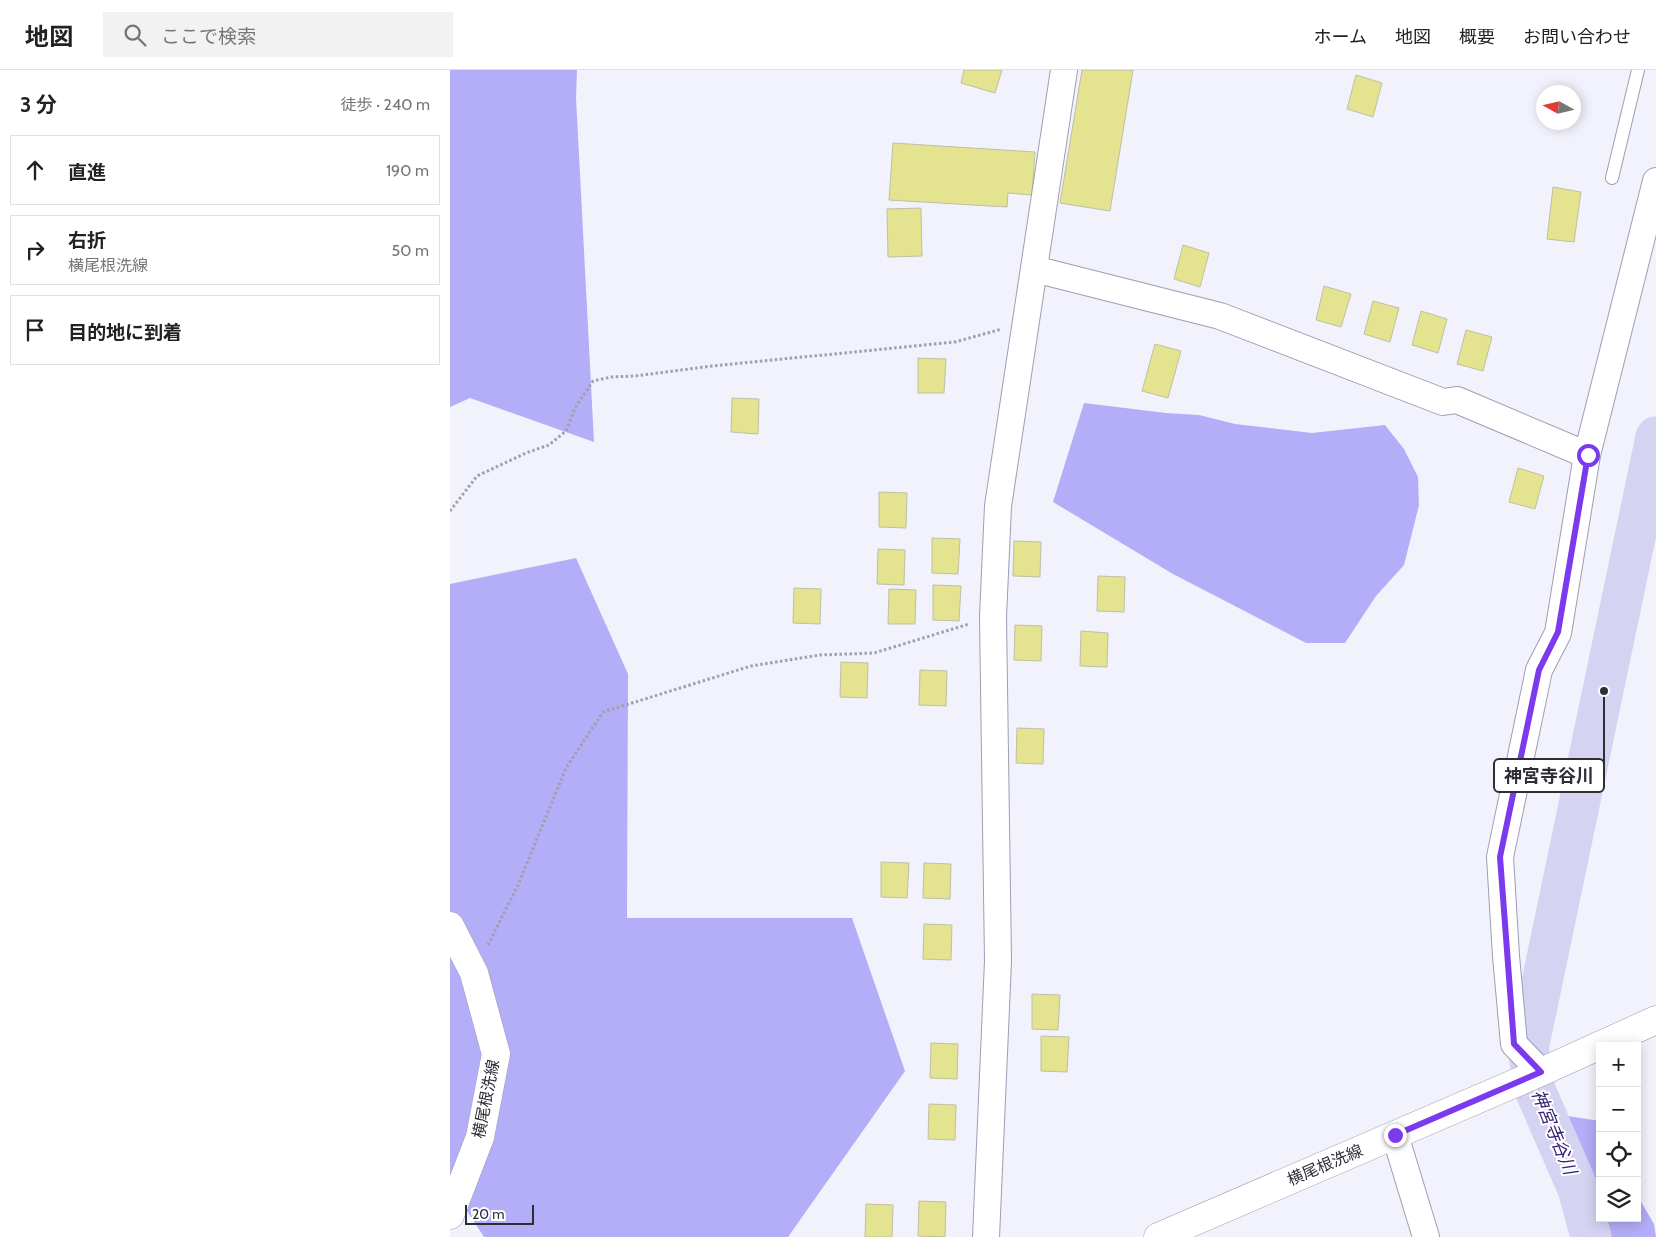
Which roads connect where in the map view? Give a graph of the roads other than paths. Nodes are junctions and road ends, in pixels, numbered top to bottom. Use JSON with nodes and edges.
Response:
{"nodes":[{"id":1,"x":1064,"y":70,"type":"edge"},
{"id":2,"x":1638,"y":70,"type":"edge"},
{"id":3,"x":1612,"y":178,"type":"dead end"},
{"id":4,"x":1656,"y":181,"type":"edge"},
{"id":5,"x":1034,"y":269,"type":"junction"},
{"id":6,"x":1588,"y":455,"type":"junction"},
{"id":7,"x":450,"y":926,"type":"edge"},
{"id":8,"x":1656,"y":1020,"type":"edge"},
{"id":9,"x":1541,"y":1072,"type":"junction"},
{"id":10,"x":1395,"y":1135,"type":"junction"},
{"id":11,"x":450,"y":1215,"type":"edge"},
{"id":12,"x":986,"y":1237,"type":"edge"},
{"id":13,"x":1158,"y":1237,"type":"edge"},
{"id":14,"x":1426,"y":1237,"type":"edge"}],
"edges":[{"from":1,"to":5,"type":"street"},
{"from":2,"to":3,"type":"lane"},
{"from":4,"to":6,"type":"street"},
{"from":5,"to":6,"type":"street"},
{"from":5,"to":12,"type":"street"},
{"from":6,"to":9,"type":"street"},
{"from":7,"to":11,"type":"main road","name":"横尾根洗線"},
{"from":8,"to":9,"type":"main road","name":"横尾根洗線"},
{"from":9,"to":10,"type":"main road","name":"横尾根洗線"},
{"from":10,"to":13,"type":"main road","name":"横尾根洗線"},
{"from":10,"to":14,"type":"street"}]}
